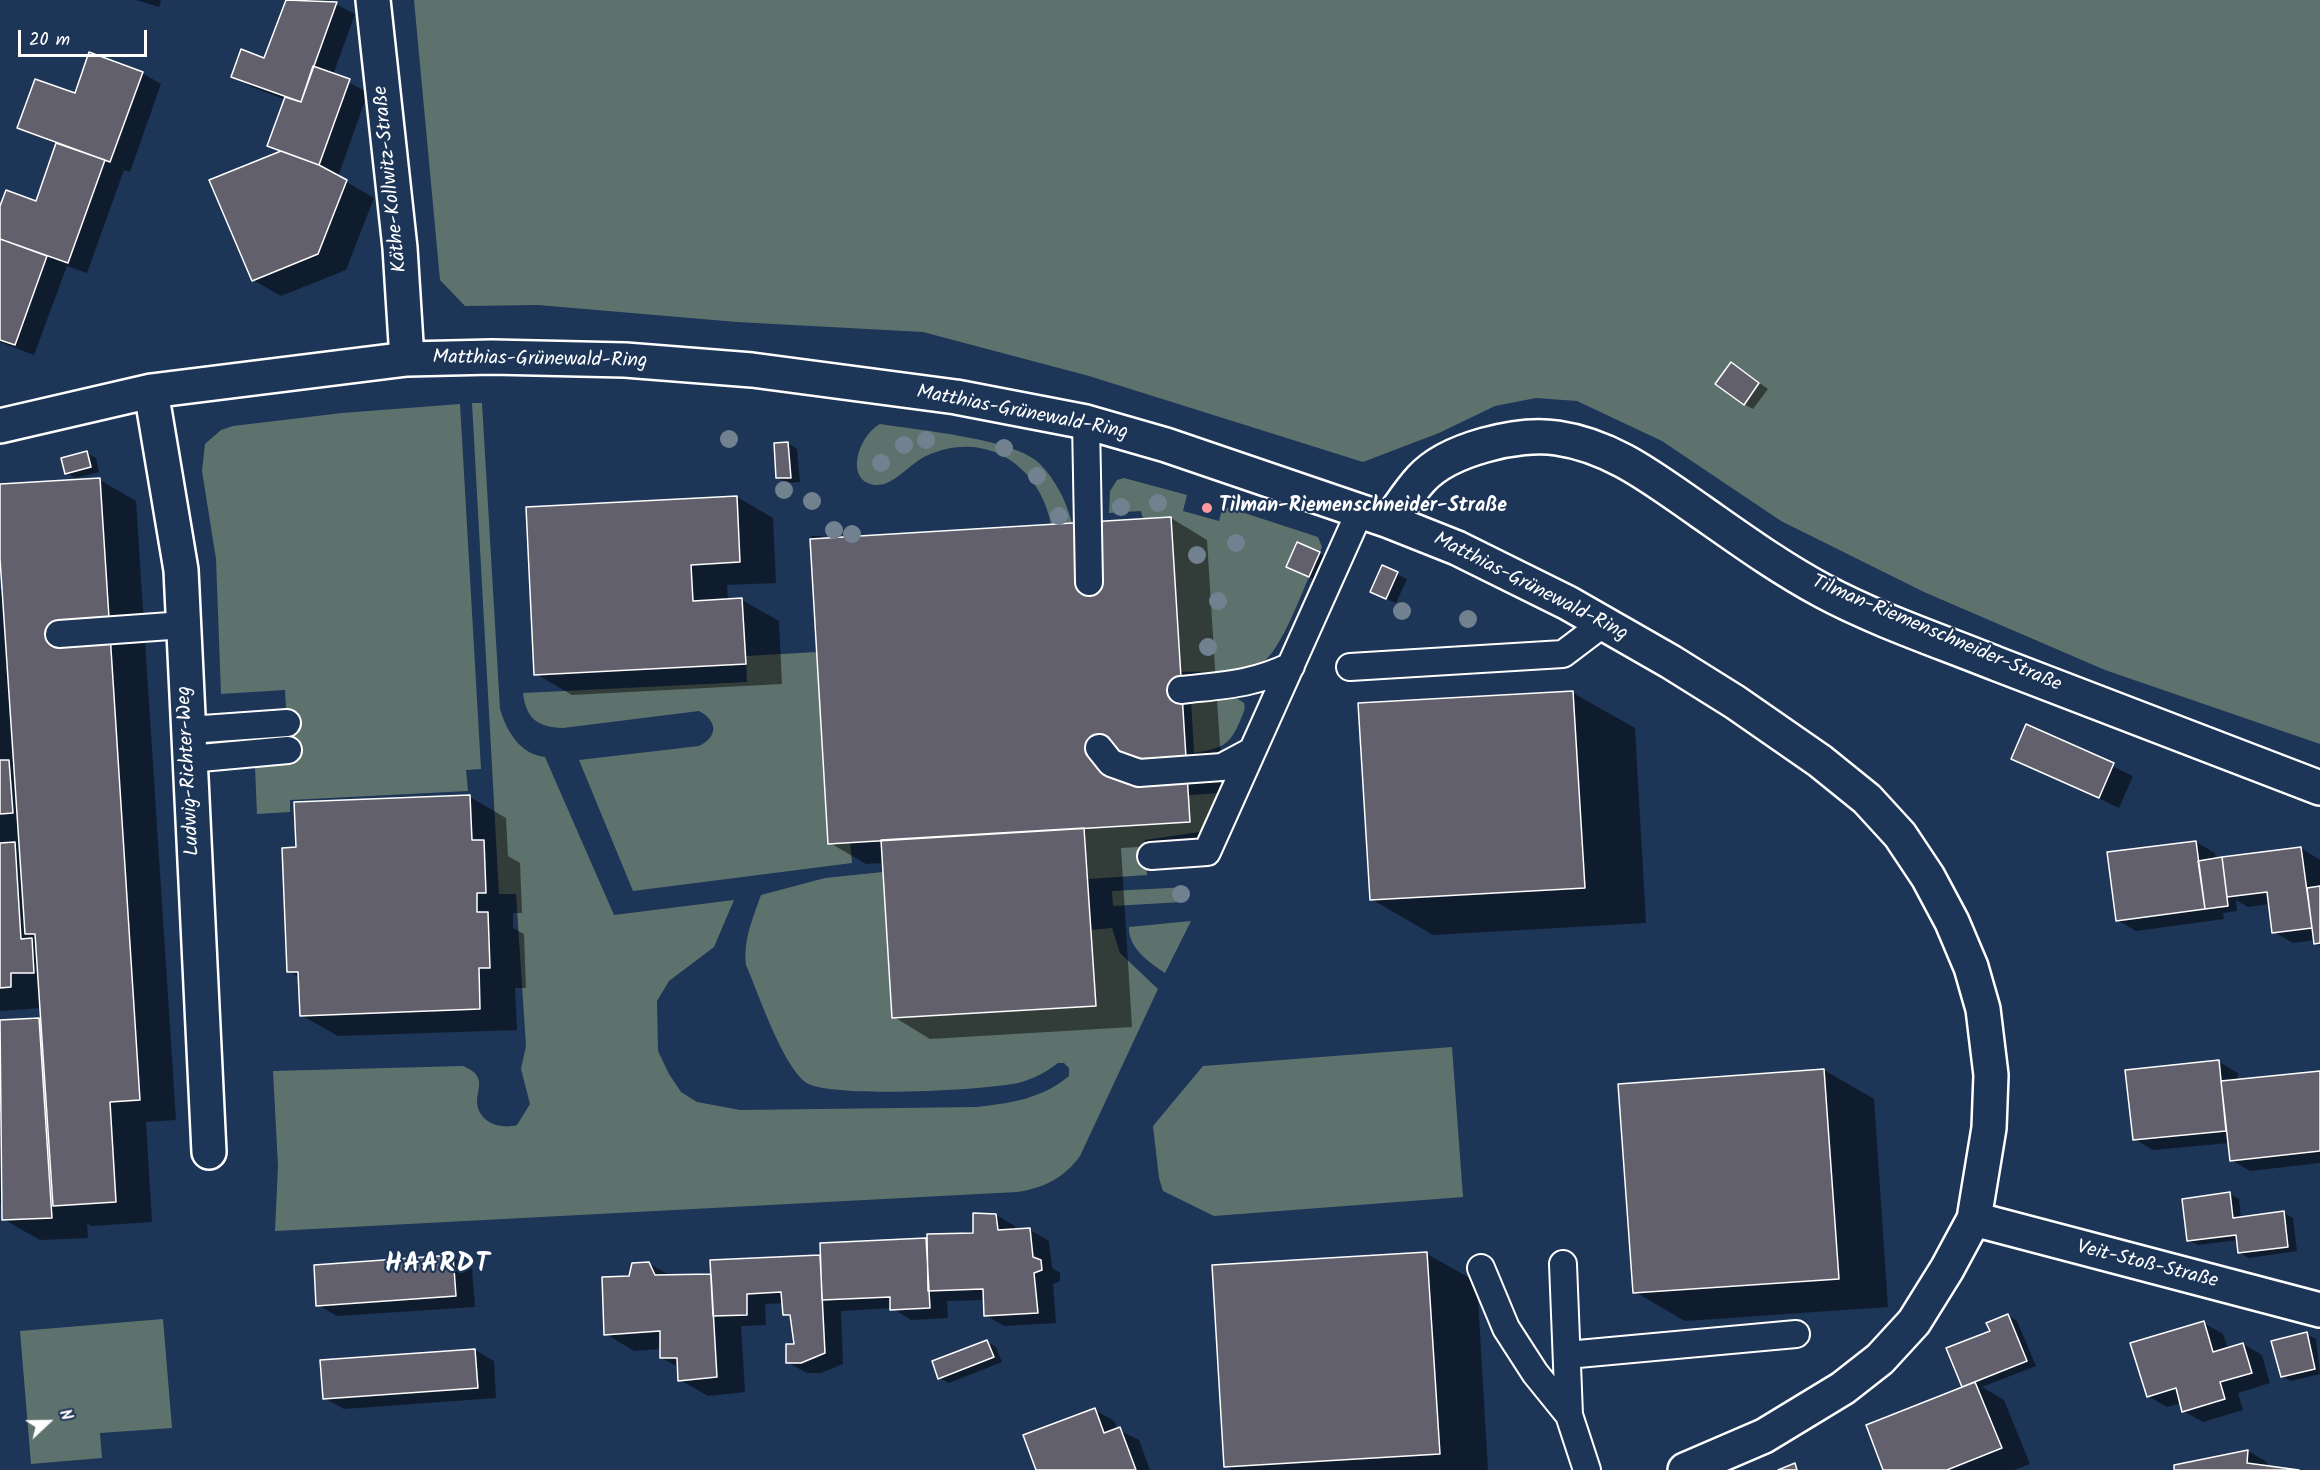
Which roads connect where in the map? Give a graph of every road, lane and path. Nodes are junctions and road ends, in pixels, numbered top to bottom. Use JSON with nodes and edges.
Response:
{"nodes":[{"id":1,"x":374,"y":0,"type":"edge"},
{"id":2,"x":407,"y":359,"type":"junction"},
{"id":3,"x":151,"y":392,"type":"junction"},
{"id":4,"x":1086,"y":422,"type":"junction"},
{"id":5,"x":0,"y":426,"type":"edge"},
{"id":6,"x":1375,"y":516,"type":"junction"},
{"id":7,"x":1089,"y":582,"type":"dead end"},
{"id":8,"x":1604,"y":623,"type":"junction"},
{"id":9,"x":184,"y":625,"type":"junction"},
{"id":10,"x":59,"y":634,"type":"dead end"},
{"id":11,"x":1290,"y":666,"type":"junction"},
{"id":12,"x":1350,"y":667,"type":"dead end"},
{"id":13,"x":1181,"y":690,"type":"dead end"},
{"id":14,"x":287,"y":723,"type":"dead end"},
{"id":15,"x":189,"y":745,"type":"junction"},
{"id":16,"x":1099,"y":748,"type":"dead end"},
{"id":17,"x":288,"y":750,"type":"dead end"},
{"id":18,"x":1252,"y":751,"type":"junction"},
{"id":19,"x":2320,"y":788,"type":"edge"},
{"id":20,"x":1151,"y":856,"type":"dead end"},
{"id":21,"x":209,"y":1152,"type":"dead end"},
{"id":22,"x":1974,"y":1219,"type":"junction"},
{"id":23,"x":1563,"y":1264,"type":"dead end"},
{"id":24,"x":1481,"y":1268,"type":"dead end"},
{"id":25,"x":2320,"y":1310,"type":"edge"},
{"id":26,"x":1796,"y":1334,"type":"dead end"},
{"id":27,"x":1567,"y":1355,"type":"junction"},
{"id":28,"x":1569,"y":1415,"type":"junction"},
{"id":29,"x":1587,"y":1470,"type":"edge"},
{"id":30,"x":1685,"y":1470,"type":"edge"}],
"edges":[{"from":1,"to":2,"type":"street","name":"Käthe-Kollwitz-Straße"},
{"from":2,"to":3,"type":"street","name":"Matthias-Grünewald-Ring"},
{"from":2,"to":4,"type":"street","name":"Matthias-Grünewald-Ring"},
{"from":3,"to":5,"type":"street","name":"Matthias-Grünewald-Ring"},
{"from":3,"to":9,"type":"street","name":"Ludwig-Richter-Weg"},
{"from":4,"to":6,"type":"street","name":"Matthias-Grünewald-Ring"},
{"from":4,"to":7,"type":"lane"},
{"from":6,"to":8,"type":"street","name":"Matthias-Grünewald-Ring"},
{"from":6,"to":11,"type":"lane"},
{"from":6,"to":19,"type":"street","name":"Tilman-Riemenschneider-Straße"},
{"from":8,"to":12,"type":"lane"},
{"from":8,"to":22,"type":"street","name":"Matthias-Grünewald-Ring"},
{"from":9,"to":10,"type":"lane"},
{"from":9,"to":15,"type":"street","name":"Ludwig-Richter-Weg"},
{"from":11,"to":13,"type":"lane"},
{"from":11,"to":18,"type":"lane"},
{"from":14,"to":15,"type":"lane"},
{"from":15,"to":17,"type":"lane"},
{"from":15,"to":21,"type":"street","name":"Ludwig-Richter-Weg"},
{"from":16,"to":18,"type":"lane"},
{"from":18,"to":20,"type":"lane"},
{"from":22,"to":25,"type":"street","name":"Veit-Stoß-Straße"},
{"from":22,"to":30,"type":"street","name":"Matthias-Grünewald-Ring"},
{"from":23,"to":27,"type":"lane"},
{"from":24,"to":28,"type":"lane"},
{"from":26,"to":27,"type":"lane"},
{"from":27,"to":28,"type":"lane"},
{"from":28,"to":29,"type":"lane"}]}
